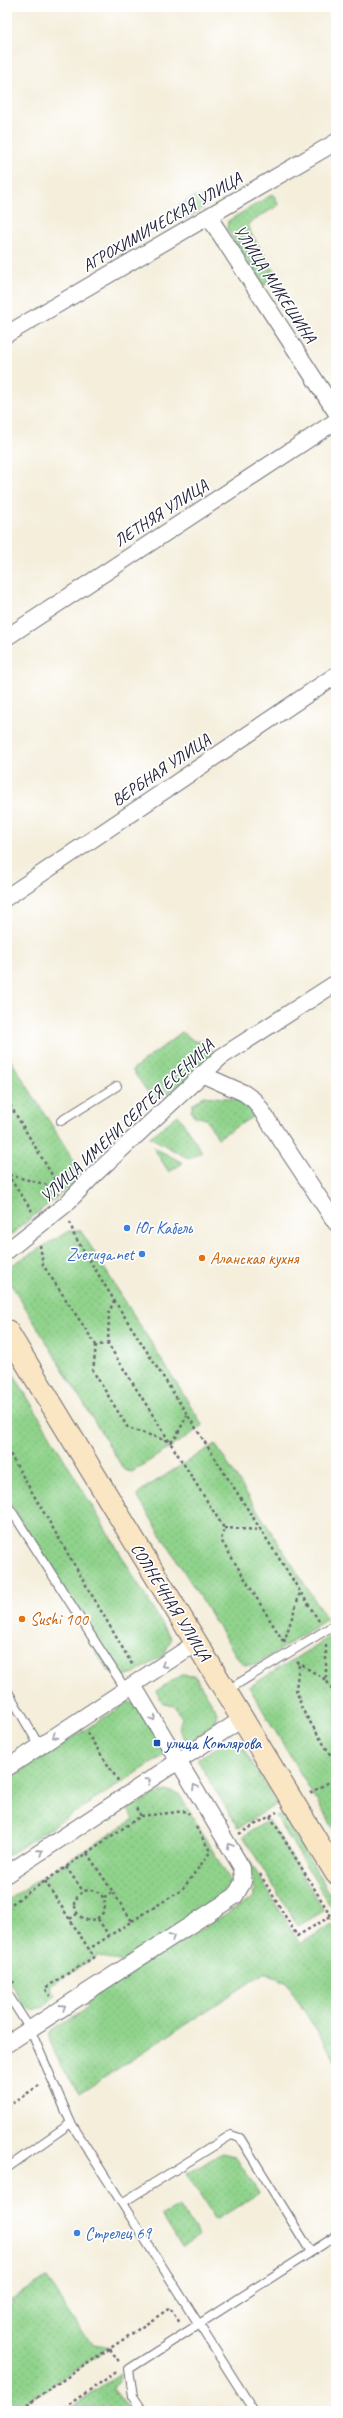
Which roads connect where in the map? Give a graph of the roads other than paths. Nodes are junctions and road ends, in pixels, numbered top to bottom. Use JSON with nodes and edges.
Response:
{"nodes":[{"id":1,"x":336,"y":142,"type":"edge"},
{"id":2,"x":209,"y":217,"type":"junction"},
{"id":3,"x":7,"y":334,"type":"edge"},
{"id":4,"x":336,"y":412,"type":"edge"},
{"id":5,"x":336,"y":421,"type":"edge"},
{"id":6,"x":7,"y":637,"type":"edge"},
{"id":7,"x":336,"y":675,"type":"edge"},
{"id":8,"x":7,"y":898,"type":"edge"},
{"id":9,"x":336,"y":983,"type":"edge"},
{"id":10,"x":201,"y":1074,"type":"junction"},
{"id":11,"x":117,"y":1086,"type":"dead end"},
{"id":12,"x":61,"y":1121,"type":"dead end"},
{"id":13,"x":336,"y":1223,"type":"edge"},
{"id":14,"x":7,"y":1252,"type":"edge"},
{"id":15,"x":7,"y":1331,"type":"edge"},
{"id":16,"x":7,"y":1504,"type":"edge"},
{"id":17,"x":336,"y":1624,"type":"edge"},
{"id":18,"x":196,"y":1643,"type":"junction"},
{"id":19,"x":133,"y":1685,"type":"junction"},
{"id":20,"x":7,"y":1690,"type":"edge"},
{"id":21,"x":225,"y":1691,"type":"junction"},
{"id":22,"x":242,"y":1719,"type":"junction"},
{"id":23,"x":40,"y":1746,"type":"junction"},
{"id":24,"x":179,"y":1761,"type":"junction"},
{"id":25,"x":7,"y":1768,"type":"edge"},
{"id":26,"x":336,"y":1873,"type":"edge"},
{"id":27,"x":7,"y":1874,"type":"edge"},
{"id":28,"x":7,"y":1993,"type":"edge"},
{"id":29,"x":30,"y":2029,"type":"junction"},
{"id":30,"x":7,"y":2044,"type":"edge"},
{"id":31,"x":72,"y":2123,"type":"junction"},
{"id":32,"x":7,"y":2168,"type":"edge"},
{"id":33,"x":122,"y":2203,"type":"junction"},
{"id":34,"x":336,"y":2236,"type":"edge"},
{"id":35,"x":311,"y":2252,"type":"junction"},
{"id":36,"x":198,"y":2323,"type":"junction"},
{"id":37,"x":143,"y":2411,"type":"edge"},
{"id":38,"x":254,"y":2411,"type":"edge"}],
"edges":[{"from":1,"to":2,"type":"street","name":"АГРОХИМИЧЕСКАЯ УЛИЦА"},
{"from":2,"to":3,"type":"street","name":"АГРОХИМИЧЕСКАЯ УЛИЦА"},
{"from":2,"to":4,"type":"street","name":"УЛИЦА МИКЕШИНА"},
{"from":5,"to":6,"type":"street","name":"ЛЕТНЯЯ УЛИЦА"},
{"from":7,"to":8,"type":"street","name":"ВЕРБНАЯ УЛИЦА"},
{"from":9,"to":10,"type":"street","name":"УЛИЦА ИМЕНИ СЕРГЕЯ ЕСЕНИНА"},
{"from":10,"to":13,"type":"street"},
{"from":10,"to":14,"type":"street","name":"УЛИЦА ИМЕНИ СЕРГЕЯ ЕСЕНИНА"},
{"from":11,"to":12,"type":"lane"},
{"from":15,"to":18,"type":"main road","name":"СОЛНЕЧНАЯ УЛИЦА"},
{"from":16,"to":19,"type":"lane"},
{"from":17,"to":21,"type":"lane"},
{"from":18,"to":19,"type":"street","one_way":true},
{"from":18,"to":21,"type":"main road","name":"СОЛНЕЧНАЯ УЛИЦА"},
{"from":19,"to":23,"type":"street","one_way":true},
{"from":19,"to":24,"type":"street","one_way":true},
{"from":20,"to":23,"type":"lane"},
{"from":21,"to":22,"type":"main road","name":"СОЛНЕЧНАЯ УЛИЦА"},
{"from":22,"to":24,"type":"street"},
{"from":22,"to":26,"type":"main road","name":"СОЛНЕЧНАЯ УЛИЦА"},
{"from":23,"to":25,"type":"street"},
{"from":27,"to":24,"type":"street","one_way":true},
{"from":29,"to":24,"type":"street","one_way":true},
{"from":28,"to":29,"type":"lane"},
{"from":29,"to":30,"type":"street"},
{"from":29,"to":31,"type":"lane"},
{"from":31,"to":32,"type":"lane"},
{"from":31,"to":33,"type":"lane"},
{"from":33,"to":35,"type":"lane"},
{"from":33,"to":36,"type":"lane"},
{"from":34,"to":35,"type":"lane"},
{"from":35,"to":36,"type":"lane"},
{"from":36,"to":37,"type":"lane"},
{"from":36,"to":38,"type":"lane"}]}
